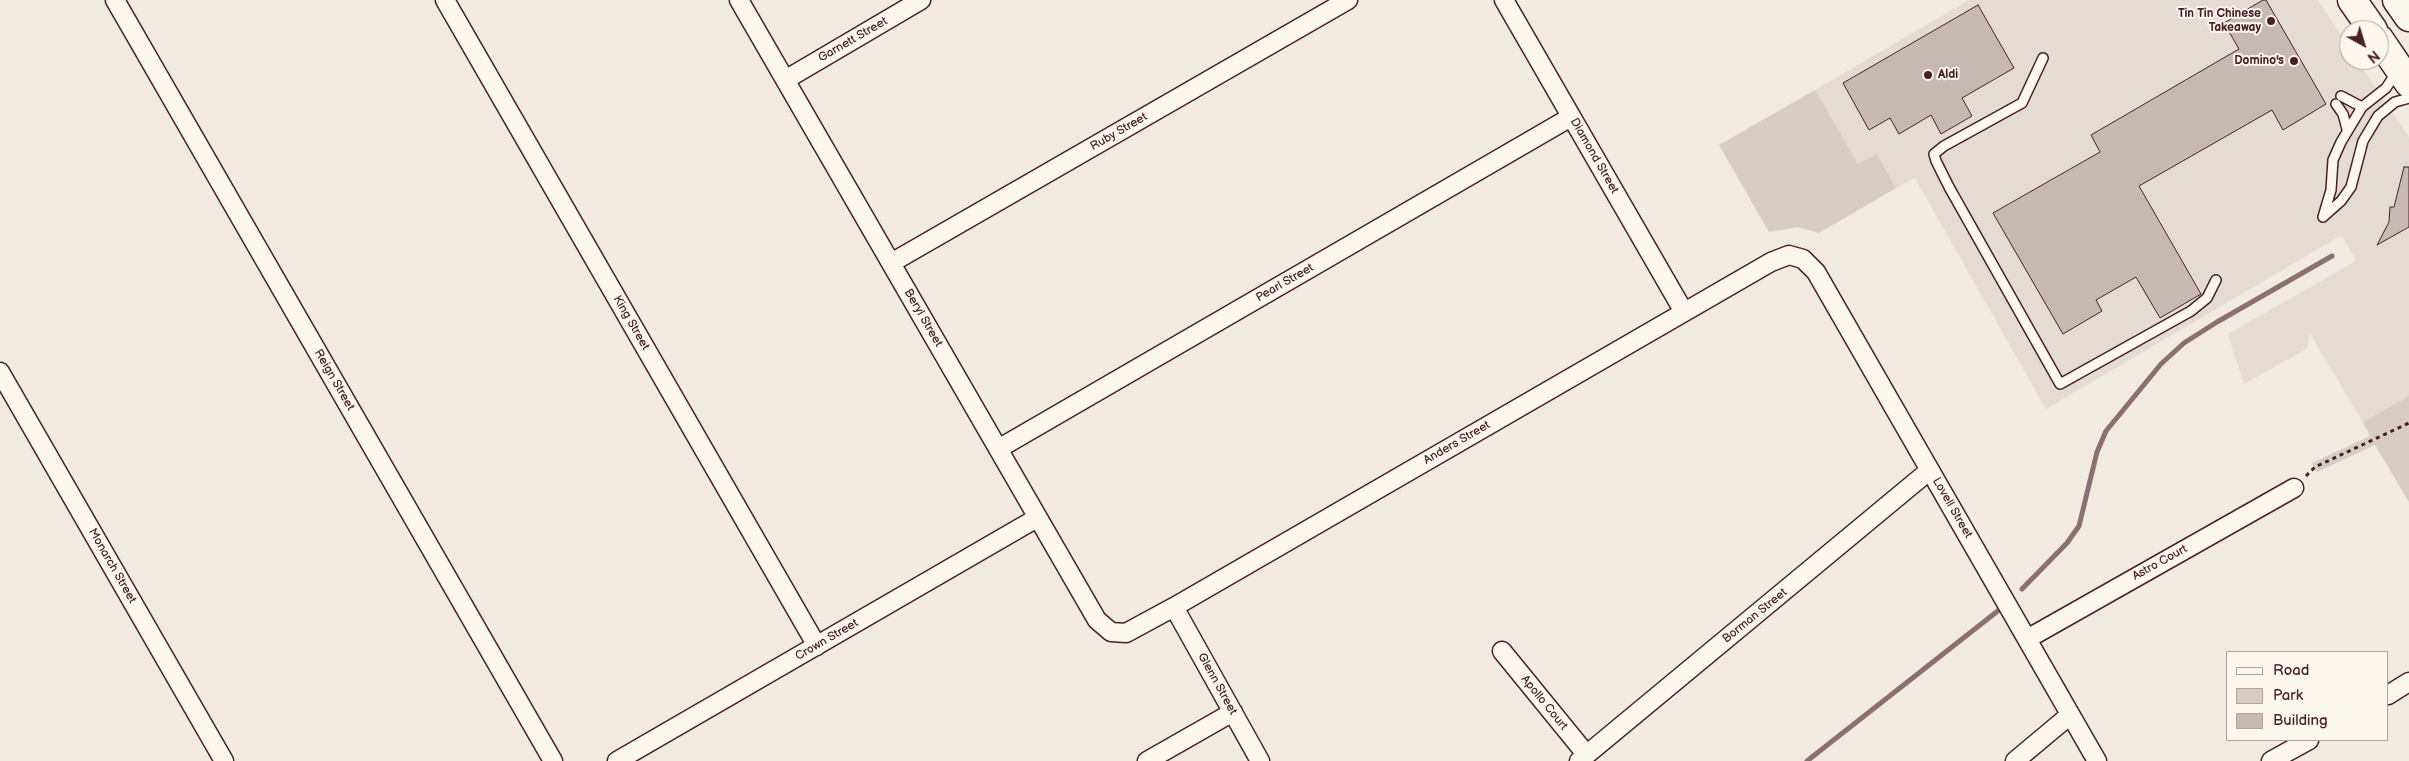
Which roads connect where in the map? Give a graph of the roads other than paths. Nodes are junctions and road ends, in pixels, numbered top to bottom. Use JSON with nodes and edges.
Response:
{"nodes":[{"id":1,"x":115,"y":0,"type":"edge"},
{"id":2,"x":445,"y":0,"type":"edge"},
{"id":3,"x":739,"y":0,"type":"edge"},
{"id":4,"x":921,"y":0,"type":"edge"},
{"id":5,"x":1348,"y":0,"type":"edge"},
{"id":6,"x":1504,"y":0,"type":"edge"},
{"id":7,"x":2352,"y":0,"type":"edge"},
{"id":8,"x":2397,"y":0,"type":"edge"},
{"id":9,"x":2409,"y":17,"type":"edge"},
{"id":10,"x":2366,"y":20,"type":"edge"},
{"id":11,"x":2389,"y":54,"type":"edge"},
{"id":12,"x":2043,"y":58,"type":"dead end"},
{"id":13,"x":2404,"y":76,"type":"edge"},
{"id":14,"x":785,"y":80,"type":"junction"},
{"id":15,"x":2409,"y":98,"type":"edge"},
{"id":16,"x":2362,"y":107,"type":"junction"},
{"id":17,"x":1572,"y":117,"type":"junction"},
{"id":18,"x":2347,"y":129,"type":"junction"},
{"id":19,"x":1803,"y":259,"type":"joint"},
{"id":20,"x":891,"y":263,"type":"junction"},
{"id":21,"x":2216,"y":280,"type":"dead end"},
{"id":22,"x":1684,"y":312,"type":"junction"},
{"id":23,"x":0,"y":372,"type":"edge"},
{"id":24,"x":998,"y":449,"type":"junction"},
{"id":25,"x":1930,"y":470,"type":"junction"},
{"id":26,"x":2294,"y":488,"type":"road end"},
{"id":27,"x":1037,"y":518,"type":"junction"},
{"id":28,"x":1174,"y":607,"type":"junction"},
{"id":29,"x":1111,"y":632,"type":"joint"},
{"id":30,"x":2027,"y":639,"type":"junction"},
{"id":31,"x":816,"y":646,"type":"junction"},
{"id":32,"x":1502,"y":651,"type":"dead end"},
{"id":33,"x":2409,"y":682,"type":"edge"},
{"id":34,"x":2389,"y":693,"type":"edge"},
{"id":35,"x":1233,"y":712,"type":"junction"},
{"id":36,"x":2070,"y":715,"type":"junction"},
{"id":37,"x":2306,"y":741,"type":"edge"},
{"id":38,"x":1582,"y":758,"type":"edge"},
{"id":39,"x":224,"y":761,"type":"edge"},
{"id":40,"x":552,"y":761,"type":"edge"},
{"id":41,"x":616,"y":761,"type":"edge"},
{"id":42,"x":1147,"y":761,"type":"edge"},
{"id":43,"x":1260,"y":761,"type":"edge"},
{"id":44,"x":2014,"y":761,"type":"edge"},
{"id":45,"x":2097,"y":761,"type":"edge"},
{"id":46,"x":2271,"y":761,"type":"edge"}],
"edges":[{"from":1,"to":40,"type":"street","name":"Reign Street"},
{"from":2,"to":31,"type":"street","name":"King Street"},
{"from":3,"to":14,"type":"street","name":"Beryl Street"},
{"from":4,"to":14,"type":"street","name":"Garnett Street"},
{"from":5,"to":20,"type":"street","name":"Ruby Street"},
{"from":6,"to":17,"type":"street","name":"Diamond Street"},
{"from":7,"to":10,"type":"main road"},
{"from":8,"to":9,"type":"main road"},
{"from":11,"to":13,"type":"main road"},
{"from":12,"to":21,"type":"lane"},
{"from":13,"to":16,"type":"lane"},
{"from":14,"to":20,"type":"street","name":"Beryl Street"},
{"from":15,"to":18,"type":"lane"},
{"from":16,"to":18,"type":"lane"},
{"from":16,"to":18,"type":"lane"},
{"from":17,"to":22,"type":"street","name":"Diamond Street"},
{"from":17,"to":24,"type":"street","name":"Pearl Street"},
{"from":19,"to":22,"type":"street","name":"Anders Street"},
{"from":19,"to":25,"type":"street","name":"Lovell Street"},
{"from":20,"to":24,"type":"street","name":"Beryl Street"},
{"from":22,"to":28,"type":"street","name":"Anders Street"},
{"from":23,"to":39,"type":"street","name":"Monarch Street"},
{"from":24,"to":27,"type":"street","name":"Beryl Street"},
{"from":25,"to":30,"type":"street","name":"Lovell Street"},
{"from":25,"to":38,"type":"street","name":"Borman Street"},
{"from":26,"to":30,"type":"street","name":"Astro Court"},
{"from":27,"to":29,"type":"street","name":"Beryl Street"},
{"from":27,"to":31,"type":"street","name":"Crown Street"},
{"from":28,"to":29,"type":"street","name":"Anders Street"},
{"from":28,"to":35,"type":"street","name":"Glenn Street"},
{"from":30,"to":36,"type":"street","name":"Lovell Street"},
{"from":31,"to":41,"type":"street","name":"Crown Street"},
{"from":32,"to":38,"type":"street","name":"Apollo Court"},
{"from":33,"to":34,"type":"street"},
{"from":35,"to":42,"type":"street"},
{"from":35,"to":43,"type":"street","name":"Glenn Street"},
{"from":36,"to":44,"type":"street"},
{"from":36,"to":45,"type":"street","name":"Lovell Street"},
{"from":37,"to":46,"type":"street"}]}
